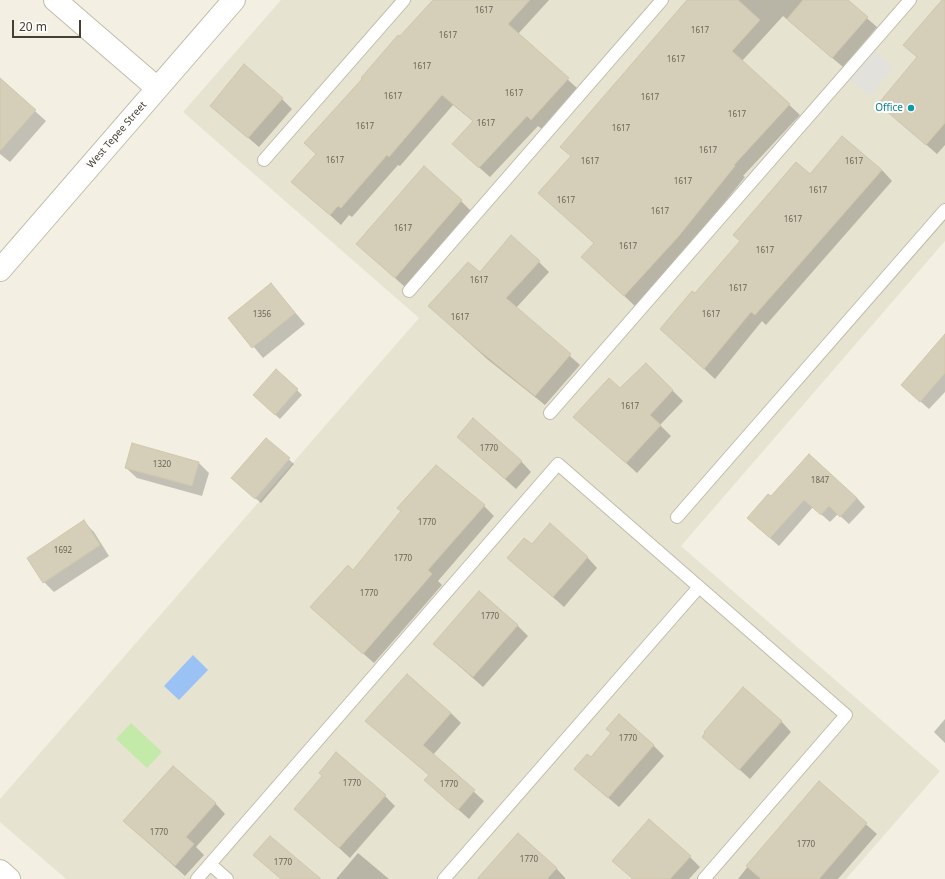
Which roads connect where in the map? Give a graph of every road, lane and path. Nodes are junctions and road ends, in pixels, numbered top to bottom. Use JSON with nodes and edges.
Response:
{"nodes":[{"id":1,"x":55,"y":0,"type":"edge"},
{"id":2,"x":234,"y":0,"type":"edge"},
{"id":3,"x":404,"y":0,"type":"edge"},
{"id":4,"x":662,"y":0,"type":"edge"},
{"id":5,"x":910,"y":0,"type":"edge"},
{"id":6,"x":157,"y":88,"type":"junction"},
{"id":7,"x":264,"y":160,"type":"dead end"},
{"id":8,"x":945,"y":210,"type":"edge"},
{"id":9,"x":0,"y":270,"type":"edge"},
{"id":10,"x":409,"y":291,"type":"dead end"},
{"id":11,"x":550,"y":413,"type":"dead end"},
{"id":12,"x":677,"y":517,"type":"dead end"},
{"id":13,"x":699,"y":587,"type":"junction"},
{"id":14,"x":210,"y":864,"type":"junction"},
{"id":15,"x":0,"y":871,"type":"edge"},
{"id":16,"x":9,"y":879,"type":"edge"},
{"id":17,"x":197,"y":879,"type":"edge"},
{"id":18,"x":227,"y":879,"type":"edge"},
{"id":19,"x":444,"y":879,"type":"edge"},
{"id":20,"x":704,"y":879,"type":"edge"}],
"edges":[{"from":1,"to":6,"type":"street"},
{"from":2,"to":6,"type":"street","name":"West Tepee Street"},
{"from":3,"to":7,"type":"lane"},
{"from":4,"to":10,"type":"lane"},
{"from":5,"to":11,"type":"lane"},
{"from":6,"to":9,"type":"street","name":"West Tepee Street"},
{"from":8,"to":12,"type":"lane"},
{"from":13,"to":14,"type":"lane"},
{"from":13,"to":19,"type":"lane"},
{"from":13,"to":20,"type":"lane"},
{"from":14,"to":17,"type":"lane"},
{"from":14,"to":18,"type":"lane"},
{"from":15,"to":16,"type":"street"}]}
